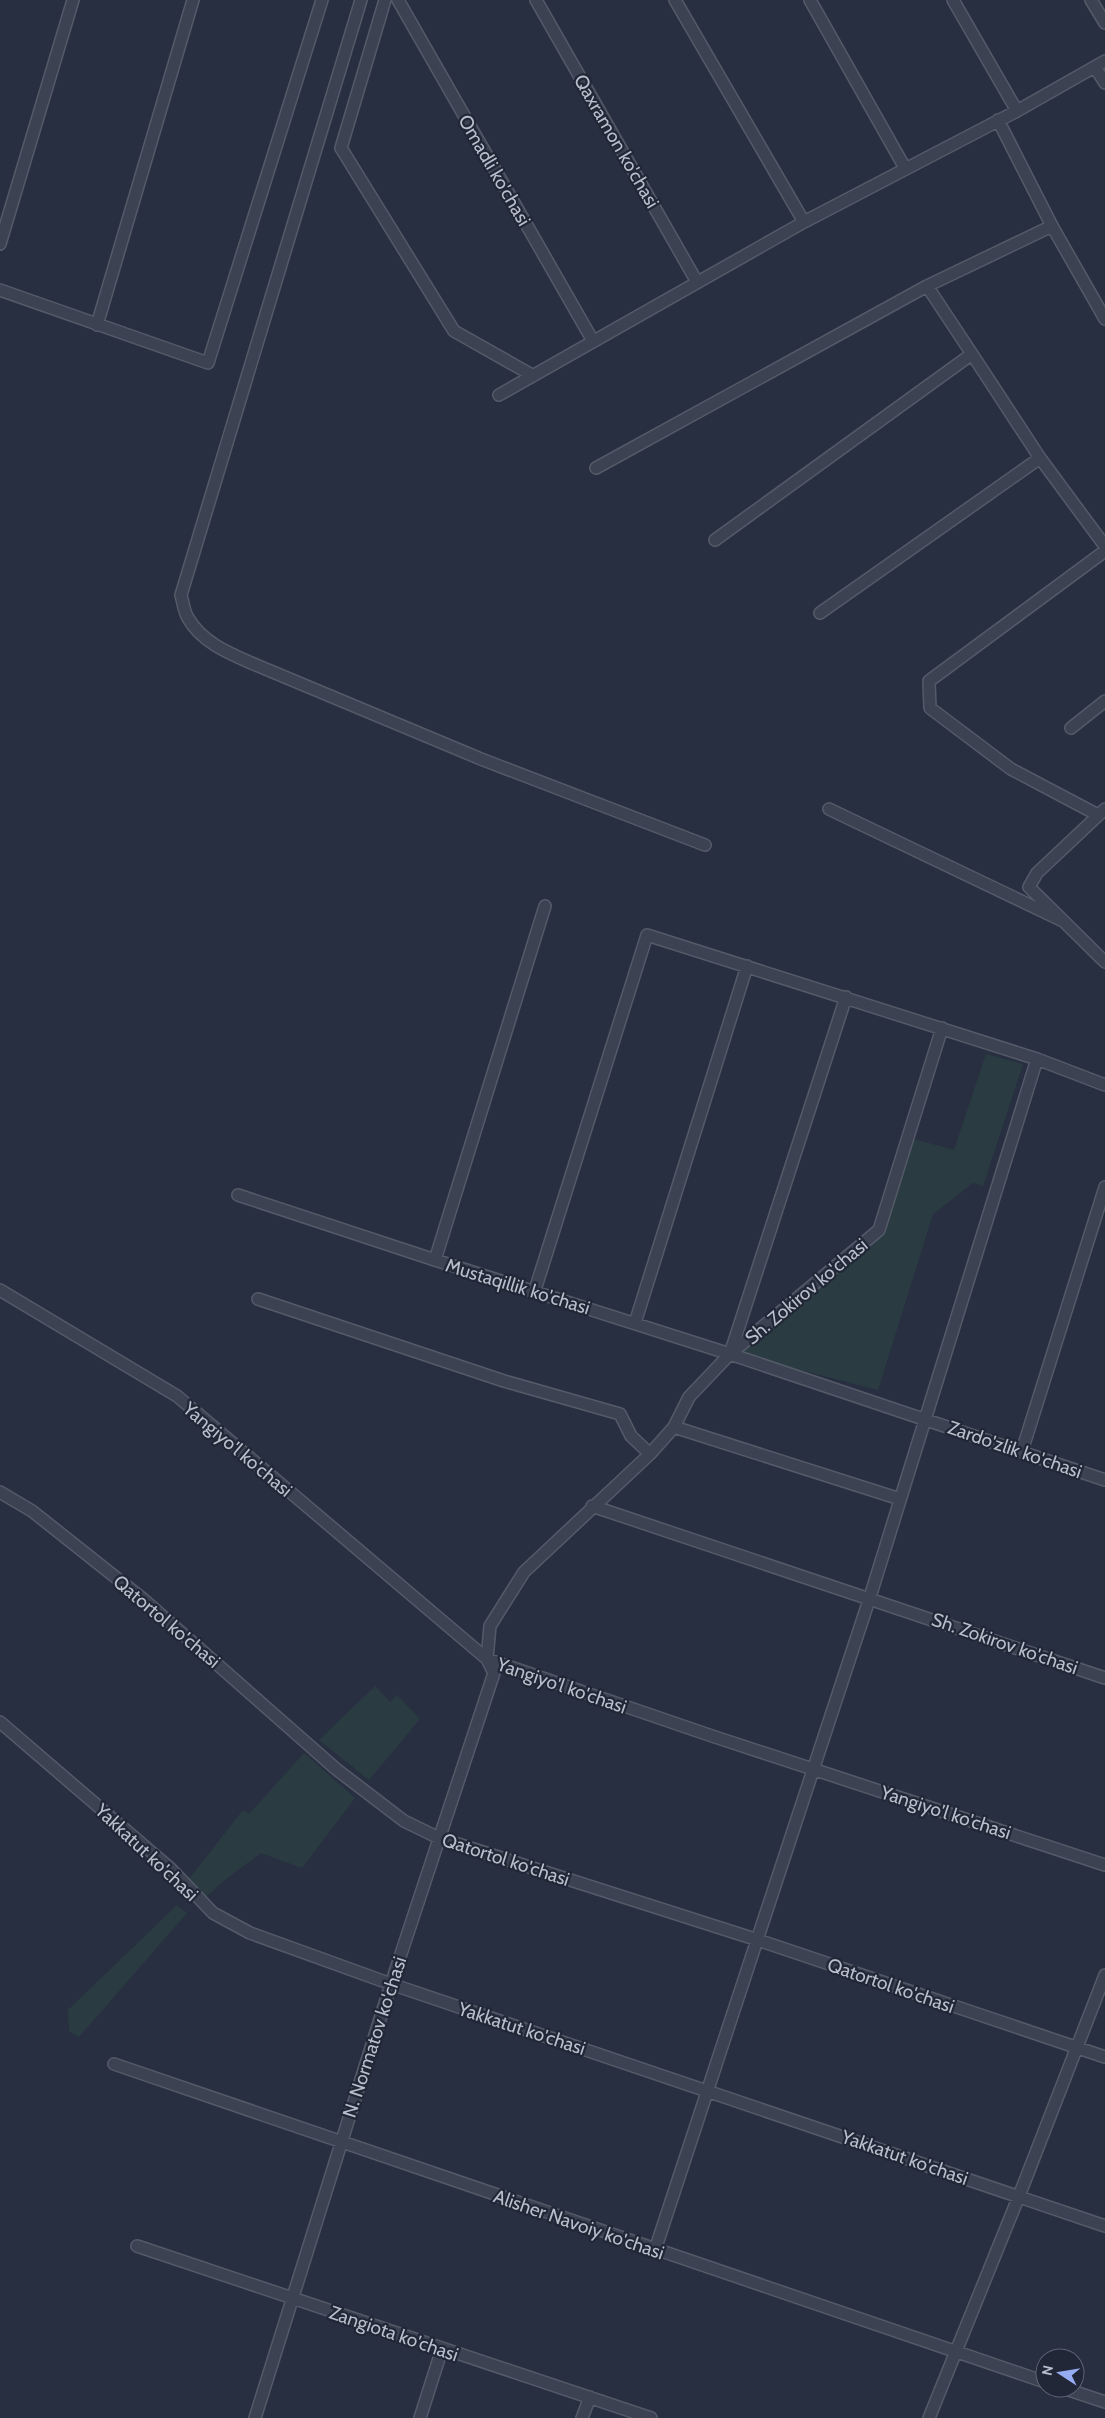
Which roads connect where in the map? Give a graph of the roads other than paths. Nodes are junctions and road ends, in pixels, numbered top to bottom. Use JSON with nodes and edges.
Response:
{"nodes":[{"id":1,"x":72,"y":0,"type":"edge"},
{"id":2,"x":193,"y":0,"type":"edge"},
{"id":3,"x":322,"y":0,"type":"edge"},
{"id":4,"x":360,"y":0,"type":"edge"},
{"id":5,"x":385,"y":0,"type":"edge"},
{"id":6,"x":398,"y":0,"type":"edge"},
{"id":7,"x":536,"y":0,"type":"edge"},
{"id":8,"x":675,"y":0,"type":"edge"},
{"id":9,"x":810,"y":0,"type":"edge"},
{"id":10,"x":953,"y":0,"type":"edge"},
{"id":11,"x":1091,"y":0,"type":"edge"},
{"id":12,"x":1105,"y":23,"type":"edge"},
{"id":13,"x":1100,"y":64,"type":"edge"},
{"id":14,"x":1105,"y":83,"type":"edge"},
{"id":15,"x":1017,"y":111,"type":"junction"},
{"id":16,"x":998,"y":120,"type":"junction"},
{"id":17,"x":905,"y":168,"type":"junction"},
{"id":18,"x":804,"y":222,"type":"junction"},
{"id":19,"x":1052,"y":226,"type":"junction"},
{"id":20,"x":0,"y":244,"type":"edge"},
{"id":21,"x":698,"y":282,"type":"junction"},
{"id":22,"x":927,"y":286,"type":"junction"},
{"id":23,"x":0,"y":290,"type":"edge"},
{"id":24,"x":1105,"y":319,"type":"edge"},
{"id":25,"x":97,"y":325,"type":"junction"},
{"id":26,"x":593,"y":341,"type":"junction"},
{"id":27,"x":972,"y":354,"type":"junction"},
{"id":28,"x":532,"y":375,"type":"junction"},
{"id":29,"x":499,"y":395,"type":"dead end"},
{"id":30,"x":1040,"y":458,"type":"junction"},
{"id":31,"x":596,"y":468,"type":"dead end"},
{"id":32,"x":715,"y":540,"type":"dead end"},
{"id":33,"x":1105,"y":546,"type":"edge"},
{"id":34,"x":1105,"y":551,"type":"edge"},
{"id":35,"x":820,"y":613,"type":"dead end"},
{"id":36,"x":1105,"y":701,"type":"edge"},
{"id":37,"x":1070,"y":728,"type":"dead end"},
{"id":38,"x":829,"y":809,"type":"dead end"},
{"id":39,"x":1102,"y":812,"type":"edge"},
{"id":40,"x":705,"y":845,"type":"dead end"},
{"id":41,"x":545,"y":906,"type":"dead end"},
{"id":42,"x":1063,"y":921,"type":"junction"},
{"id":43,"x":1105,"y":962,"type":"edge"},
{"id":44,"x":746,"y":966,"type":"junction"},
{"id":45,"x":846,"y":997,"type":"junction"},
{"id":46,"x":942,"y":1028,"type":"junction"},
{"id":47,"x":1037,"y":1059,"type":"junction"},
{"id":48,"x":1105,"y":1085,"type":"edge"},
{"id":49,"x":1105,"y":1187,"type":"edge"},
{"id":50,"x":238,"y":1195,"type":"dead end"},
{"id":51,"x":435,"y":1260,"type":"junction"},
{"id":52,"x":0,"y":1290,"type":"edge"},
{"id":53,"x":535,"y":1290,"type":"junction"},
{"id":54,"x":258,"y":1299,"type":"dead end"},
{"id":55,"x":635,"y":1323,"type":"junction"},
{"id":56,"x":730,"y":1354,"type":"junction"},
{"id":57,"x":924,"y":1418,"type":"junction"},
{"id":58,"x":674,"y":1427,"type":"junction"},
{"id":59,"x":1022,"y":1451,"type":"junction"},
{"id":60,"x":650,"y":1454,"type":"junction"},
{"id":61,"x":1105,"y":1479,"type":"edge"},
{"id":62,"x":0,"y":1492,"type":"edge"},
{"id":63,"x":900,"y":1499,"type":"junction"},
{"id":64,"x":592,"y":1506,"type":"junction"},
{"id":65,"x":870,"y":1597,"type":"junction"},
{"id":66,"x":488,"y":1659,"type":"junction"},
{"id":67,"x":1105,"y":1678,"type":"edge"},
{"id":68,"x":0,"y":1722,"type":"edge"},
{"id":69,"x":814,"y":1768,"type":"junction"},
{"id":70,"x":439,"y":1838,"type":"junction"},
{"id":71,"x":1105,"y":1865,"type":"edge"},
{"id":72,"x":758,"y":1940,"type":"junction"},
{"id":73,"x":1105,"y":1975,"type":"edge"},
{"id":74,"x":391,"y":1984,"type":"junction"},
{"id":75,"x":1076,"y":2048,"type":"junction"},
{"id":76,"x":1105,"y":2058,"type":"edge"},
{"id":77,"x":114,"y":2064,"type":"dead end"},
{"id":78,"x":708,"y":2090,"type":"junction"},
{"id":79,"x":340,"y":2143,"type":"junction"},
{"id":80,"x":1020,"y":2196,"type":"junction"},
{"id":81,"x":1105,"y":2226,"type":"edge"},
{"id":82,"x":137,"y":2246,"type":"dead end"},
{"id":83,"x":655,"y":2250,"type":"junction"},
{"id":84,"x":292,"y":2298,"type":"junction"},
{"id":85,"x":442,"y":2349,"type":"junction"},
{"id":86,"x":956,"y":2353,"type":"junction"},
{"id":87,"x":1035,"y":2379,"type":"edge"},
{"id":88,"x":1085,"y":2395,"type":"edge"},
{"id":89,"x":590,"y":2397,"type":"junction"},
{"id":90,"x":1105,"y":2402,"type":"edge"},
{"id":91,"x":255,"y":2418,"type":"edge"},
{"id":92,"x":420,"y":2418,"type":"edge"},
{"id":93,"x":582,"y":2418,"type":"edge"},
{"id":94,"x":651,"y":2418,"type":"edge"},
{"id":95,"x":930,"y":2418,"type":"edge"}],
"edges":[{"from":1,"to":20,"type":"street"},
{"from":2,"to":25,"type":"street"},
{"from":3,"to":25,"type":"street"},
{"from":4,"to":40,"type":"street"},
{"from":5,"to":28,"type":"street"},
{"from":6,"to":26,"type":"street","name":"Omadli ko'chasi"},
{"from":7,"to":21,"type":"street","name":"Qaxramon ko'chasi"},
{"from":8,"to":18,"type":"street"},
{"from":9,"to":17,"type":"street"},
{"from":10,"to":15,"type":"street"},
{"from":11,"to":12,"type":"street"},
{"from":13,"to":14,"type":"street"},
{"from":13,"to":15,"type":"street"},
{"from":15,"to":16,"type":"street"},
{"from":16,"to":17,"type":"street"},
{"from":16,"to":19,"type":"street"},
{"from":17,"to":18,"type":"street"},
{"from":18,"to":21,"type":"street"},
{"from":19,"to":22,"type":"street"},
{"from":19,"to":24,"type":"street"},
{"from":21,"to":26,"type":"street"},
{"from":22,"to":27,"type":"street"},
{"from":22,"to":31,"type":"street"},
{"from":23,"to":25,"type":"street"},
{"from":26,"to":28,"type":"street"},
{"from":27,"to":30,"type":"street"},
{"from":27,"to":32,"type":"street"},
{"from":28,"to":29,"type":"street"},
{"from":30,"to":33,"type":"street"},
{"from":30,"to":35,"type":"street"},
{"from":34,"to":39,"type":"street"},
{"from":36,"to":37,"type":"street"},
{"from":38,"to":42,"type":"street"},
{"from":39,"to":42,"type":"street"},
{"from":41,"to":51,"type":"street","name":"Mustaqillik ko'chasi"},
{"from":42,"to":43,"type":"street"},
{"from":44,"to":45,"type":"street"},
{"from":44,"to":53,"type":"street"},
{"from":44,"to":55,"type":"street"},
{"from":45,"to":46,"type":"street"},
{"from":45,"to":56,"type":"street"},
{"from":46,"to":47,"type":"street"},
{"from":46,"to":56,"type":"street","name":"Sh. Zokirov ko'chasi"},
{"from":47,"to":48,"type":"street"},
{"from":47,"to":57,"type":"street"},
{"from":49,"to":59,"type":"street"},
{"from":50,"to":51,"type":"street"},
{"from":51,"to":53,"type":"street","name":"Mustaqillik ko'chasi"},
{"from":52,"to":66,"type":"street","name":"Yangiyo'l ko'chasi"},
{"from":53,"to":55,"type":"street","name":"Mustaqillik ko'chasi"},
{"from":54,"to":60,"type":"street"},
{"from":55,"to":56,"type":"street","name":"Mustaqillik ko'chasi"},
{"from":56,"to":57,"type":"street","name":"Mustaqillik ko'chasi"},
{"from":56,"to":58,"type":"street","name":"Sh. Zokirov ko'chasi"},
{"from":57,"to":59,"type":"street","name":"Zardo'zlik ko'chasi"},
{"from":57,"to":63,"type":"street"},
{"from":58,"to":60,"type":"street","name":"Sh. Zokirov ko'chasi"},
{"from":58,"to":63,"type":"street"},
{"from":59,"to":61,"type":"street","name":"Zardo'zlik ko'chasi"},
{"from":60,"to":64,"type":"street","name":"Sh. Zokirov ko'chasi"},
{"from":62,"to":70,"type":"street","name":"Qatortol ko'chasi"},
{"from":63,"to":65,"type":"street"},
{"from":64,"to":65,"type":"street","name":"Sh. Zokirov ko'chasi"},
{"from":64,"to":66,"type":"street","name":"Sh. Zokirov ko'chasi"},
{"from":65,"to":67,"type":"street","name":"Sh. Zokirov ko'chasi"},
{"from":65,"to":69,"type":"street"},
{"from":66,"to":69,"type":"street","name":"Yangiyo'l ko'chasi"},
{"from":66,"to":70,"type":"street","name":"N. Normatov ko'chasi"},
{"from":68,"to":74,"type":"street","name":"Yakkatut ko'chasi"},
{"from":69,"to":71,"type":"street","name":"Yangiyo'l ko'chasi"},
{"from":69,"to":72,"type":"street"},
{"from":70,"to":72,"type":"street","name":"Qatortol ko'chasi"},
{"from":70,"to":74,"type":"street","name":"N. Normatov ko'chasi"},
{"from":72,"to":75,"type":"street","name":"Qatortol ko'chasi"},
{"from":72,"to":78,"type":"street"},
{"from":73,"to":75,"type":"street"},
{"from":74,"to":78,"type":"street","name":"Yakkatut ko'chasi"},
{"from":74,"to":79,"type":"street","name":"N. Normatov ko'chasi"},
{"from":75,"to":76,"type":"street","name":"Qatortol ko'chasi"},
{"from":75,"to":80,"type":"street"},
{"from":77,"to":79,"type":"street","name":"Alisher Navoiy ko'chasi"},
{"from":78,"to":80,"type":"street","name":"Yakkatut ko'chasi"},
{"from":78,"to":83,"type":"street"},
{"from":79,"to":83,"type":"street","name":"Alisher Navoiy ko'chasi"},
{"from":79,"to":84,"type":"street","name":"N. Normatov ko'chasi"},
{"from":80,"to":81,"type":"street","name":"Yakkatut ko'chasi"},
{"from":80,"to":86,"type":"street"},
{"from":82,"to":84,"type":"street","name":"Zangiota ko'chasi"},
{"from":83,"to":86,"type":"street","name":"Alisher Navoiy ko'chasi"},
{"from":84,"to":85,"type":"street","name":"Zangiota ko'chasi"},
{"from":84,"to":91,"type":"street","name":"N. Normatov ko'chasi"},
{"from":85,"to":89,"type":"street","name":"Zangiota ko'chasi"},
{"from":85,"to":92,"type":"street"},
{"from":86,"to":87,"type":"street","name":"Alisher Navoiy ko'chasi"},
{"from":86,"to":95,"type":"street"},
{"from":88,"to":90,"type":"street"},
{"from":89,"to":93,"type":"street"},
{"from":89,"to":94,"type":"street","name":"Zangiota ko'chasi"}]}
